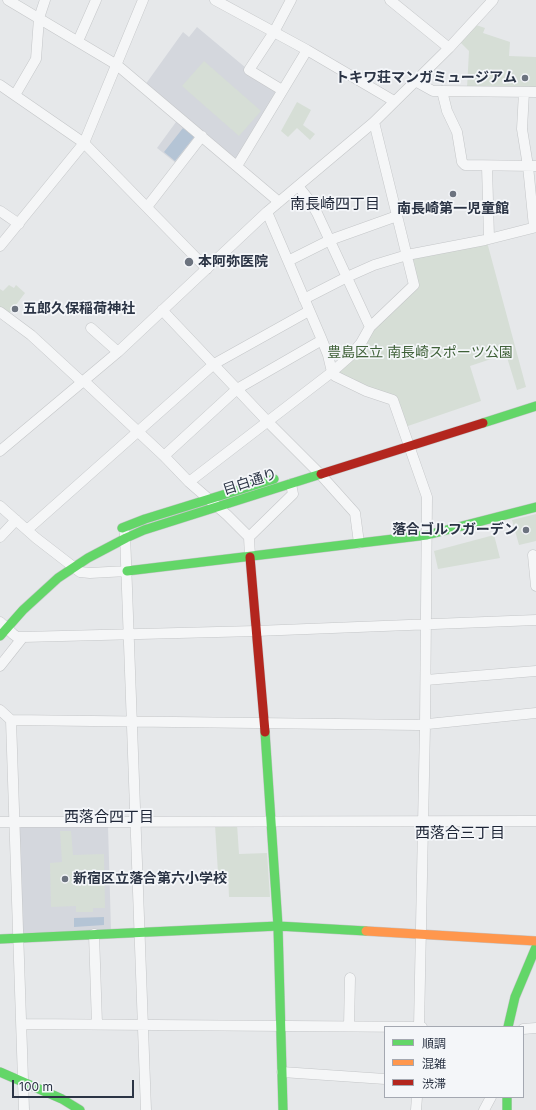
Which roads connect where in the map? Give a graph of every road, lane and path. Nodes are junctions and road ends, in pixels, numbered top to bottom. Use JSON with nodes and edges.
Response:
{"nodes":[{"id":1,"x":8,"y":0,"type":"edge"},
{"id":2,"x":45,"y":0,"type":"edge"},
{"id":3,"x":96,"y":0,"type":"edge"},
{"id":4,"x":143,"y":0,"type":"edge"},
{"id":5,"x":215,"y":0,"type":"edge"},
{"id":6,"x":291,"y":0,"type":"edge"},
{"id":7,"x":390,"y":0,"type":"edge"},
{"id":8,"x":493,"y":0,"type":"edge"},
{"id":9,"x":227,"y":3,"type":"edge"},
{"id":10,"x":39,"y":18,"type":"junction"},
{"id":11,"x":274,"y":32,"type":"junction"},
{"id":12,"x":78,"y":41,"type":"junction"},
{"id":13,"x":449,"y":48,"type":"junction"},
{"id":14,"x":307,"y":50,"type":"junction"},
{"id":15,"x":117,"y":65,"type":"junction"},
{"id":16,"x":414,"y":81,"type":"junction"},
{"id":17,"x":1,"y":88,"type":"edge"},
{"id":18,"x":282,"y":90,"type":"junction"},
{"id":19,"x":442,"y":91,"type":"junction"},
{"id":20,"x":524,"y":92,"type":"junction"},
{"id":21,"x":536,"y":92,"type":"edge"},
{"id":22,"x":15,"y":95,"type":"junction"},
{"id":23,"x":394,"y":101,"type":"junction"},
{"id":24,"x":374,"y":122,"type":"junction"},
{"id":25,"x":202,"y":136,"type":"junction"},
{"id":26,"x":84,"y":143,"type":"junction"},
{"id":27,"x":237,"y":166,"type":"junction"},
{"id":28,"x":487,"y":166,"type":"junction"},
{"id":29,"x":532,"y":166,"type":"edge"},
{"id":30,"x":298,"y":186,"type":"junction"},
{"id":31,"x":278,"y":202,"type":"junction"},
{"id":32,"x":147,"y":207,"type":"junction"},
{"id":33,"x":0,"y":211,"type":"edge"},
{"id":34,"x":267,"y":212,"type":"junction"},
{"id":35,"x":397,"y":216,"type":"junction"},
{"id":36,"x":19,"y":224,"type":"junction"},
{"id":37,"x":535,"y":227,"type":"edge"},
{"id":38,"x":489,"y":238,"type":"junction"},
{"id":39,"x":330,"y":240,"type":"junction"},
{"id":40,"x":0,"y":246,"type":"edge"},
{"id":41,"x":407,"y":255,"type":"junction"},
{"id":42,"x":288,"y":261,"type":"junction"},
{"id":43,"x":207,"y":269,"type":"junction"},
{"id":44,"x":347,"y":277,"type":"junction"},
{"id":45,"x":304,"y":299,"type":"junction"},
{"id":46,"x":162,"y":310,"type":"junction"},
{"id":47,"x":309,"y":311,"type":"junction"},
{"id":48,"x":0,"y":312,"type":"edge"},
{"id":49,"x":370,"y":327,"type":"junction"},
{"id":50,"x":91,"y":328,"type":"dead end"},
{"id":51,"x":322,"y":340,"type":"junction"},
{"id":52,"x":118,"y":352,"type":"junction"},
{"id":53,"x":214,"y":364,"type":"junction"},
{"id":54,"x":332,"y":372,"type":"junction"},
{"id":55,"x":83,"y":382,"type":"junction"},
{"id":56,"x":237,"y":389,"type":"junction"},
{"id":57,"x":536,"y":406,"type":"edge"},
{"id":58,"x":268,"y":422,"type":"junction"},
{"id":59,"x":138,"y":432,"type":"junction"},
{"id":60,"x":408,"y":439,"type":"junction"},
{"id":61,"x":0,"y":451,"type":"edge"},
{"id":62,"x":164,"y":456,"type":"junction"},
{"id":63,"x":315,"y":469,"type":"junction"},
{"id":64,"x":280,"y":477,"type":"dead end"},
{"id":65,"x":189,"y":482,"type":"junction"},
{"id":66,"x":291,"y":484,"type":"junction"},
{"id":67,"x":210,"y":499,"type":"junction"},
{"id":68,"x":0,"y":506,"type":"edge"},
{"id":69,"x":536,"y":506,"type":"edge"},
{"id":70,"x":219,"y":507,"type":"junction"},
{"id":71,"x":16,"y":520,"type":"junction"},
{"id":72,"x":125,"y":527,"type":"junction"},
{"id":73,"x":27,"y":530,"type":"junction"},
{"id":74,"x":112,"y":533,"type":"dead end"},
{"id":75,"x":427,"y":535,"type":"junction"},
{"id":76,"x":0,"y":537,"type":"edge"},
{"id":77,"x":249,"y":537,"type":"junction"},
{"id":78,"x":126,"y":538,"type":"junction"},
{"id":79,"x":359,"y":543,"type":"junction"},
{"id":80,"x":533,"y":555,"type":"dead end"},
{"id":81,"x":250,"y":557,"type":"junction"},
{"id":82,"x":67,"y":563,"type":"junction"},
{"id":83,"x":127,"y":571,"type":"junction"},
{"id":84,"x":536,"y":586,"type":"edge"},
{"id":85,"x":536,"y":620,"type":"edge"},
{"id":86,"x":2,"y":624,"type":"edge"},
{"id":87,"x":426,"y":624,"type":"junction"},
{"id":88,"x":256,"y":631,"type":"junction"},
{"id":89,"x":129,"y":634,"type":"junction"},
{"id":90,"x":22,"y":637,"type":"junction"},
{"id":91,"x":0,"y":666,"type":"edge"},
{"id":92,"x":536,"y":671,"type":"edge"},
{"id":93,"x":426,"y":680,"type":"junction"},
{"id":94,"x":0,"y":710,"type":"edge"},
{"id":95,"x":536,"y":713,"type":"edge"},
{"id":96,"x":11,"y":720,"type":"junction"},
{"id":97,"x":133,"y":722,"type":"junction"},
{"id":98,"x":264,"y":723,"type":"junction"},
{"id":99,"x":425,"y":725,"type":"junction"},
{"id":100,"x":271,"y":821,"type":"junction"},
{"id":101,"x":424,"y":821,"type":"junction"},
{"id":102,"x":536,"y":821,"type":"edge"},
{"id":103,"x":0,"y":822,"type":"edge"},
{"id":104,"x":14,"y":822,"type":"junction"},
{"id":105,"x":135,"y":822,"type":"junction"},
{"id":106,"x":278,"y":926,"type":"junction"},
{"id":107,"x":140,"y":932,"type":"junction"},
{"id":108,"x":421,"y":933,"type":"junction"},
{"id":109,"x":94,"y":934,"type":"junction"},
{"id":110,"x":19,"y":938,"type":"junction"},
{"id":111,"x":0,"y":939,"type":"edge"},
{"id":112,"x":536,"y":941,"type":"edge"},
{"id":113,"x":536,"y":947,"type":"edge"},
{"id":114,"x":350,"y":978,"type":"dead end"},
{"id":115,"x":22,"y":1024,"type":"junction"},
{"id":116,"x":97,"y":1024,"type":"junction"},
{"id":117,"x":143,"y":1024,"type":"junction"},
{"id":118,"x":280,"y":1026,"type":"junction"},
{"id":119,"x":349,"y":1026,"type":"junction"},
{"id":120,"x":384,"y":1026,"type":"edge"},
{"id":121,"x":419,"y":1026,"type":"edge"},
{"id":122,"x":508,"y":1026,"type":"edge"},
{"id":123,"x":536,"y":1028,"type":"edge"},
{"id":124,"x":524,"y":1029,"type":"edge"},
{"id":125,"x":0,"y":1072,"type":"edge"},
{"id":126,"x":282,"y":1072,"type":"junction"},
{"id":127,"x":384,"y":1078,"type":"edge"},
{"id":128,"x":24,"y":1082,"type":"junction"},
{"id":129,"x":417,"y":1098,"type":"edge"},
{"id":130,"x":490,"y":1098,"type":"edge"},
{"id":131,"x":507,"y":1098,"type":"edge"},
{"id":132,"x":24,"y":1110,"type":"edge"},
{"id":133,"x":80,"y":1110,"type":"edge"},
{"id":134,"x":146,"y":1110,"type":"edge"},
{"id":135,"x":283,"y":1110,"type":"edge"},
{"id":136,"x":416,"y":1110,"type":"edge"},
{"id":137,"x":484,"y":1110,"type":"edge"},
{"id":138,"x":507,"y":1110,"type":"edge"}],
"edges":[{"from":1,"to":10,"type":"street"},
{"from":2,"to":10,"type":"street"},
{"from":3,"to":12,"type":"street"},
{"from":4,"to":15,"type":"street"},
{"from":5,"to":9,"type":"street"},
{"from":6,"to":11,"type":"street"},
{"from":7,"to":13,"type":"street"},
{"from":8,"to":13,"type":"street"},
{"from":9,"to":11,"type":"street"},
{"from":10,"to":12,"type":"street"},
{"from":10,"to":22,"type":"street"},
{"from":11,"to":14,"type":"street"},
{"from":11,"to":18,"type":"street"},
{"from":12,"to":15,"type":"street"},
{"from":13,"to":16,"type":"street"},
{"from":14,"to":18,"type":"street"},
{"from":14,"to":23,"type":"street"},
{"from":15,"to":25,"type":"street"},
{"from":15,"to":26,"type":"street"},
{"from":16,"to":19,"type":"street"},
{"from":16,"to":23,"type":"street"},
{"from":17,"to":22,"type":"street"},
{"from":18,"to":27,"type":"street"},
{"from":19,"to":20,"type":"street"},
{"from":19,"to":28,"type":"street"},
{"from":20,"to":21,"type":"street"},
{"from":20,"to":29,"type":"street"},
{"from":22,"to":26,"type":"street"},
{"from":23,"to":24,"type":"street"},
{"from":24,"to":30,"type":"street"},
{"from":24,"to":35,"type":"street"},
{"from":25,"to":27,"type":"street"},
{"from":25,"to":32,"type":"street"},
{"from":26,"to":32,"type":"street"},
{"from":26,"to":36,"type":"street"},
{"from":27,"to":31,"type":"street"},
{"from":28,"to":29,"type":"street"},
{"from":28,"to":38,"type":"street"},
{"from":29,"to":37,"type":"street"},
{"from":30,"to":31,"type":"street"},
{"from":30,"to":39,"type":"street"},
{"from":31,"to":34,"type":"street"},
{"from":32,"to":43,"type":"street"},
{"from":33,"to":36,"type":"street"},
{"from":34,"to":42,"type":"street"},
{"from":34,"to":43,"type":"street"},
{"from":35,"to":39,"type":"street"},
{"from":35,"to":41,"type":"street"},
{"from":36,"to":40,"type":"street"},
{"from":37,"to":38,"type":"street"},
{"from":38,"to":41,"type":"street"},
{"from":39,"to":42,"type":"street"},
{"from":39,"to":44,"type":"street"},
{"from":41,"to":44,"type":"street"},
{"from":41,"to":49,"type":"street"},
{"from":42,"to":45,"type":"street"},
{"from":43,"to":46,"type":"street"},
{"from":44,"to":45,"type":"street"},
{"from":44,"to":49,"type":"street"},
{"from":45,"to":47,"type":"street"},
{"from":46,"to":52,"type":"street"},
{"from":46,"to":53,"type":"street"},
{"from":47,"to":51,"type":"street"},
{"from":47,"to":53,"type":"street"},
{"from":48,"to":55,"type":"street"},
{"from":49,"to":54,"type":"street"},
{"from":50,"to":52,"type":"street"},
{"from":51,"to":54,"type":"street"},
{"from":51,"to":56,"type":"street"},
{"from":52,"to":55,"type":"street"},
{"from":53,"to":56,"type":"street"},
{"from":53,"to":59,"type":"street"},
{"from":54,"to":58,"type":"street"},
{"from":54,"to":60,"type":"street"},
{"from":55,"to":59,"type":"street"},
{"from":55,"to":61,"type":"street"},
{"from":56,"to":58,"type":"street"},
{"from":56,"to":62,"type":"street"},
{"from":57,"to":60,"type":"street","name":"目白通り"},
{"from":58,"to":63,"type":"street"},
{"from":58,"to":65,"type":"street"},
{"from":59,"to":62,"type":"street"},
{"from":59,"to":73,"type":"street"},
{"from":60,"to":63,"type":"street","name":"目白通り"},
{"from":60,"to":75,"type":"street"},
{"from":62,"to":65,"type":"street"},
{"from":63,"to":66,"type":"street","name":"目白通り"},
{"from":63,"to":79,"type":"street"},
{"from":64,"to":67,"type":"street","name":"目白通り"},
{"from":65,"to":67,"type":"street"},
{"from":66,"to":70,"type":"street","name":"目白通り"},
{"from":66,"to":77,"type":"street"},
{"from":67,"to":70,"type":"street"},
{"from":67,"to":72,"type":"street","name":"目白通り"},
{"from":68,"to":71,"type":"street"},
{"from":69,"to":75,"type":"street"},
{"from":70,"to":77,"type":"street"},
{"from":70,"to":78,"type":"street","name":"目白通り"},
{"from":71,"to":73,"type":"street"},
{"from":71,"to":76,"type":"street"},
{"from":72,"to":74,"type":"street","name":"目白通り"},
{"from":72,"to":78,"type":"street"},
{"from":73,"to":82,"type":"street"},
{"from":75,"to":79,"type":"street"},
{"from":75,"to":87,"type":"street"},
{"from":77,"to":81,"type":"street"},
{"from":78,"to":82,"type":"street","name":"目白通り"},
{"from":78,"to":83,"type":"street"},
{"from":79,"to":81,"type":"street"},
{"from":80,"to":84,"type":"street"},
{"from":81,"to":83,"type":"street"},
{"from":81,"to":88,"type":"street"},
{"from":82,"to":83,"type":"street"},
{"from":82,"to":86,"type":"street","name":"目白通り"},
{"from":83,"to":89,"type":"street"},
{"from":85,"to":87,"type":"street"},
{"from":86,"to":90,"type":"street"},
{"from":87,"to":88,"type":"street"},
{"from":87,"to":93,"type":"street"},
{"from":88,"to":89,"type":"street"},
{"from":88,"to":98,"type":"street"},
{"from":89,"to":90,"type":"street"},
{"from":89,"to":97,"type":"street"},
{"from":90,"to":91,"type":"street"},
{"from":92,"to":93,"type":"street"},
{"from":93,"to":99,"type":"street"},
{"from":94,"to":96,"type":"street"},
{"from":95,"to":99,"type":"street"},
{"from":96,"to":97,"type":"street"},
{"from":96,"to":104,"type":"street"},
{"from":97,"to":98,"type":"street"},
{"from":97,"to":105,"type":"street"},
{"from":98,"to":99,"type":"street"},
{"from":98,"to":100,"type":"street"},
{"from":99,"to":101,"type":"street"},
{"from":100,"to":101,"type":"street"},
{"from":100,"to":105,"type":"street"},
{"from":100,"to":106,"type":"street"},
{"from":101,"to":102,"type":"street"},
{"from":101,"to":108,"type":"street"},
{"from":103,"to":104,"type":"street"},
{"from":104,"to":105,"type":"street"},
{"from":104,"to":110,"type":"street"},
{"from":105,"to":107,"type":"street"},
{"from":106,"to":107,"type":"street"},
{"from":106,"to":108,"type":"street"},
{"from":106,"to":118,"type":"street"},
{"from":107,"to":109,"type":"street"},
{"from":107,"to":117,"type":"street"},
{"from":108,"to":112,"type":"street"},
{"from":108,"to":121,"type":"street"},
{"from":109,"to":110,"type":"street"},
{"from":109,"to":116,"type":"street"},
{"from":110,"to":111,"type":"street"},
{"from":110,"to":115,"type":"street"},
{"from":113,"to":122,"type":"street"},
{"from":114,"to":119,"type":"street"},
{"from":115,"to":116,"type":"street"},
{"from":115,"to":128,"type":"street"},
{"from":116,"to":117,"type":"street"},
{"from":117,"to":118,"type":"street"},
{"from":117,"to":134,"type":"street"},
{"from":118,"to":119,"type":"street"},
{"from":118,"to":126,"type":"street"},
{"from":119,"to":120,"type":"street"},
{"from":123,"to":124,"type":"street"},
{"from":125,"to":128,"type":"street"},
{"from":126,"to":127,"type":"street"},
{"from":126,"to":135,"type":"street"},
{"from":128,"to":132,"type":"street"},
{"from":128,"to":133,"type":"street"},
{"from":129,"to":136,"type":"street"},
{"from":130,"to":137,"type":"street"},
{"from":131,"to":138,"type":"street"}]}
